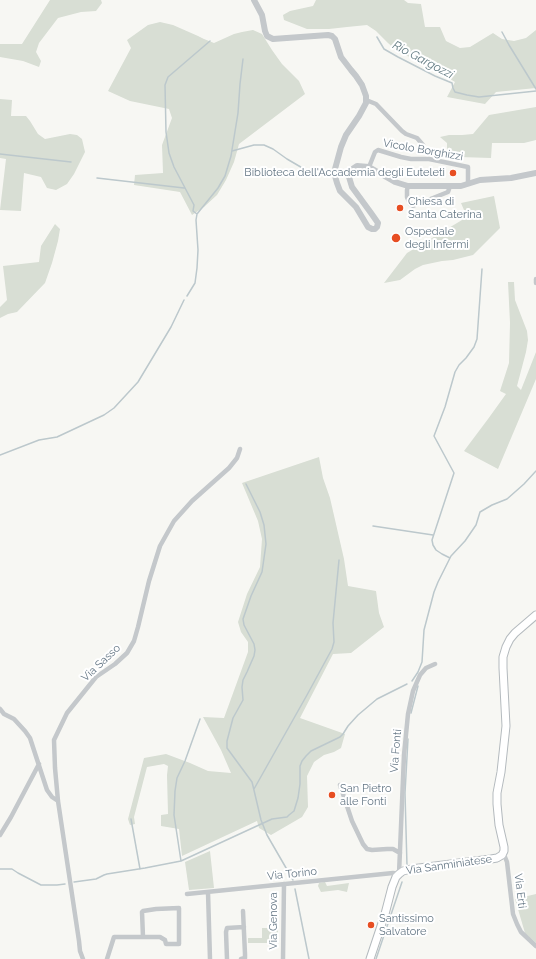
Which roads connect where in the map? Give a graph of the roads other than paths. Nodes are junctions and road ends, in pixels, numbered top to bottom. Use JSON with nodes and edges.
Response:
{"nodes":[{"id":1,"x":254,"y":0,"type":"edge"},
{"id":2,"x":366,"y":100,"type":"junction"},
{"id":3,"x":423,"y":145,"type":"dead end"},
{"id":4,"x":369,"y":167,"type":"junction"},
{"id":5,"x":536,"y":173,"type":"edge"},
{"id":6,"x":468,"y":183,"type":"junction"},
{"id":7,"x":408,"y":186,"type":"junction"},
{"id":8,"x":450,"y":186,"type":"junction"},
{"id":9,"x":536,"y":279,"type":"edge"},
{"id":10,"x":536,"y":283,"type":"edge"},
{"id":11,"x":240,"y":449,"type":"dead end"},
{"id":12,"x":536,"y":615,"type":"edge"},
{"id":13,"x":435,"y":664,"type":"dead end"},
{"id":14,"x":0,"y":709,"type":"edge"},
{"id":15,"x":39,"y":764,"type":"junction"},
{"id":16,"x":340,"y":785,"type":"dead end"},
{"id":17,"x":58,"y":802,"type":"junction"},
{"id":18,"x":0,"y":835,"type":"edge"},
{"id":19,"x":400,"y":853,"type":"junction"},
{"id":20,"x":502,"y":855,"type":"junction"},
{"id":21,"x":399,"y":874,"type":"junction"},
{"id":22,"x":284,"y":884,"type":"junction"},
{"id":23,"x":208,"y":892,"type":"junction"},
{"id":24,"x":187,"y":894,"type":"dead end"},
{"id":25,"x":243,"y":911,"type":"dead end"},
{"id":26,"x":244,"y":927,"type":"junction"},
{"id":27,"x":143,"y":937,"type":"junction"},
{"id":28,"x":536,"y":946,"type":"edge"},
{"id":29,"x":83,"y":959,"type":"edge"},
{"id":30,"x":107,"y":959,"type":"edge"},
{"id":31,"x":210,"y":959,"type":"edge"},
{"id":32,"x":227,"y":959,"type":"edge"},
{"id":33,"x":241,"y":959,"type":"edge"},
{"id":34,"x":283,"y":959,"type":"edge"},
{"id":35,"x":370,"y":959,"type":"edge"}],
"edges":[{"from":1,"to":2,"type":"street"},
{"from":2,"to":3,"type":"street"},
{"from":2,"to":4,"type":"street"},
{"from":4,"to":6,"type":"street","name":"Vicolo Borghizzi"},
{"from":4,"to":7,"type":"street"},
{"from":5,"to":6,"type":"street"},
{"from":6,"to":8,"type":"street"},
{"from":7,"to":8,"type":"street"},
{"from":7,"to":8,"type":"street"},
{"from":9,"to":10,"type":"street"},
{"from":11,"to":17,"type":"street","name":"Via Sasso"},
{"from":12,"to":20,"type":"main road","name":"Via Sanminiatese"},
{"from":13,"to":19,"type":"street","name":"Via Fonti"},
{"from":14,"to":15,"type":"street"},
{"from":15,"to":17,"type":"street"},
{"from":15,"to":18,"type":"street"},
{"from":16,"to":19,"type":"street"},
{"from":17,"to":29,"type":"street","name":"Via Sasso"},
{"from":19,"to":21,"type":"street","name":"Via Fonti"},
{"from":20,"to":21,"type":"main road","name":"Via Sanminiatese"},
{"from":20,"to":28,"type":"street","name":"Via Erti"},
{"from":21,"to":22,"type":"street","name":"Via Torino"},
{"from":21,"to":35,"type":"main road","name":"Via Sanminiatese"},
{"from":22,"to":23,"type":"street","name":"Via Torino"},
{"from":22,"to":34,"type":"street","name":"Via Genova"},
{"from":23,"to":24,"type":"street","name":"Via Torino"},
{"from":23,"to":31,"type":"street"},
{"from":25,"to":26,"type":"street"},
{"from":26,"to":32,"type":"street"},
{"from":26,"to":33,"type":"street"},
{"from":27,"to":27,"type":"street"},
{"from":27,"to":30,"type":"street"}]}
